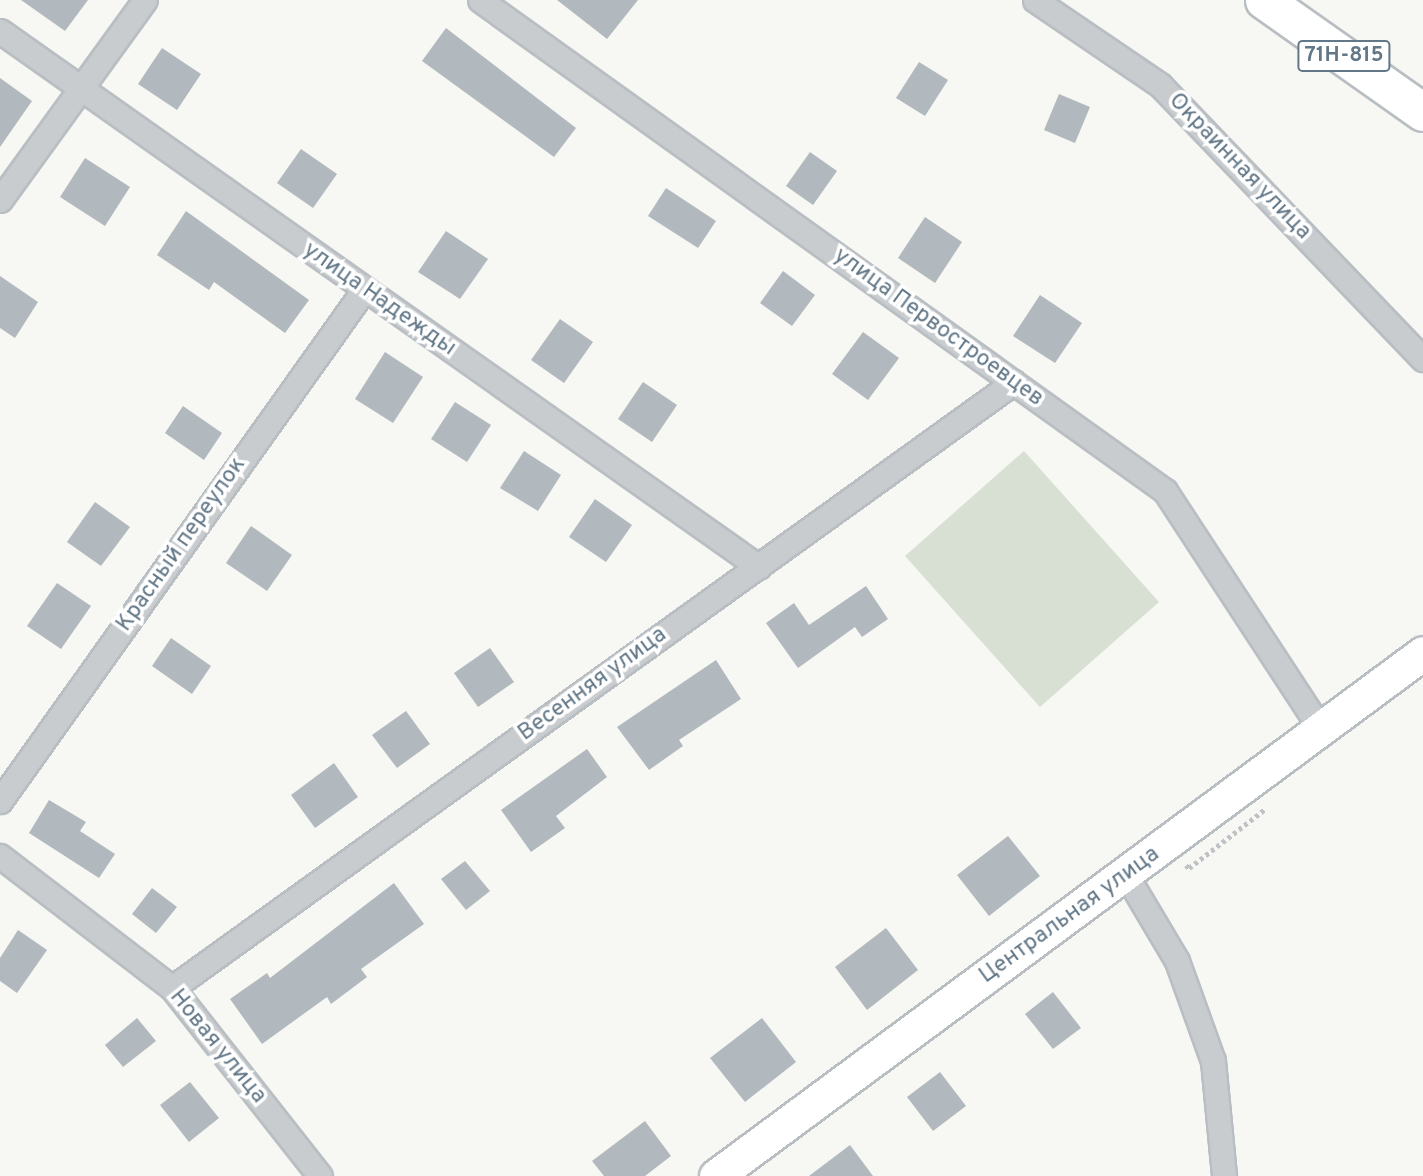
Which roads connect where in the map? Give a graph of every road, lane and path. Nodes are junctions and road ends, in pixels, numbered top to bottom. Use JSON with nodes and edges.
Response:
{"nodes":[{"id":1,"x":145,"y":0,"type":"edge"},
{"id":2,"x":480,"y":0,"type":"edge"},
{"id":3,"x":1035,"y":0,"type":"edge"},
{"id":4,"x":1264,"y":0,"type":"edge"},
{"id":5,"x":0,"y":31,"type":"edge"},
{"id":6,"x":79,"y":89,"type":"junction"},
{"id":7,"x":1423,"y":112,"type":"edge"},
{"id":8,"x":0,"y":201,"type":"edge"},
{"id":9,"x":364,"y":289,"type":"junction"},
{"id":10,"x":1423,"y":359,"type":"edge"},
{"id":11,"x":1014,"y":382,"type":"junction"},
{"id":12,"x":759,"y":566,"type":"junction"},
{"id":13,"x":1423,"y":653,"type":"edge"},
{"id":14,"x":1321,"y":729,"type":"junction"},
{"id":15,"x":0,"y":801,"type":"edge"},
{"id":16,"x":0,"y":856,"type":"edge"},
{"id":17,"x":1126,"y":875,"type":"junction"},
{"id":18,"x":172,"y":988,"type":"junction"},
{"id":19,"x":320,"y":1176,"type":"edge"},
{"id":20,"x":716,"y":1176,"type":"edge"},
{"id":21,"x":1224,"y":1176,"type":"edge"}],
"edges":[{"from":1,"to":6,"type":"street"},
{"from":2,"to":11,"type":"street","name":"улица Первостроевцев"},
{"from":3,"to":10,"type":"street","name":"Окраинная улица"},
{"from":4,"to":7,"type":"main road","number":"71Н-815"},
{"from":5,"to":6,"type":"street","name":"улица Надежды"},
{"from":6,"to":8,"type":"street"},
{"from":6,"to":9,"type":"street","name":"улица Надежды"},
{"from":9,"to":12,"type":"street","name":"улица Надежды"},
{"from":9,"to":15,"type":"street","name":"Красный переулок"},
{"from":11,"to":12,"type":"street","name":"Весенняя улица"},
{"from":11,"to":14,"type":"street","name":"улица Первостроевцев"},
{"from":12,"to":18,"type":"street","name":"Весенняя улица"},
{"from":13,"to":14,"type":"street","name":"Центральная улица"},
{"from":14,"to":17,"type":"street","name":"Центральная улица"},
{"from":16,"to":18,"type":"street","name":"Новая улица"},
{"from":17,"to":20,"type":"street","name":"Центральная улица"},
{"from":17,"to":21,"type":"street"},
{"from":18,"to":19,"type":"street","name":"Новая улица"}]}
